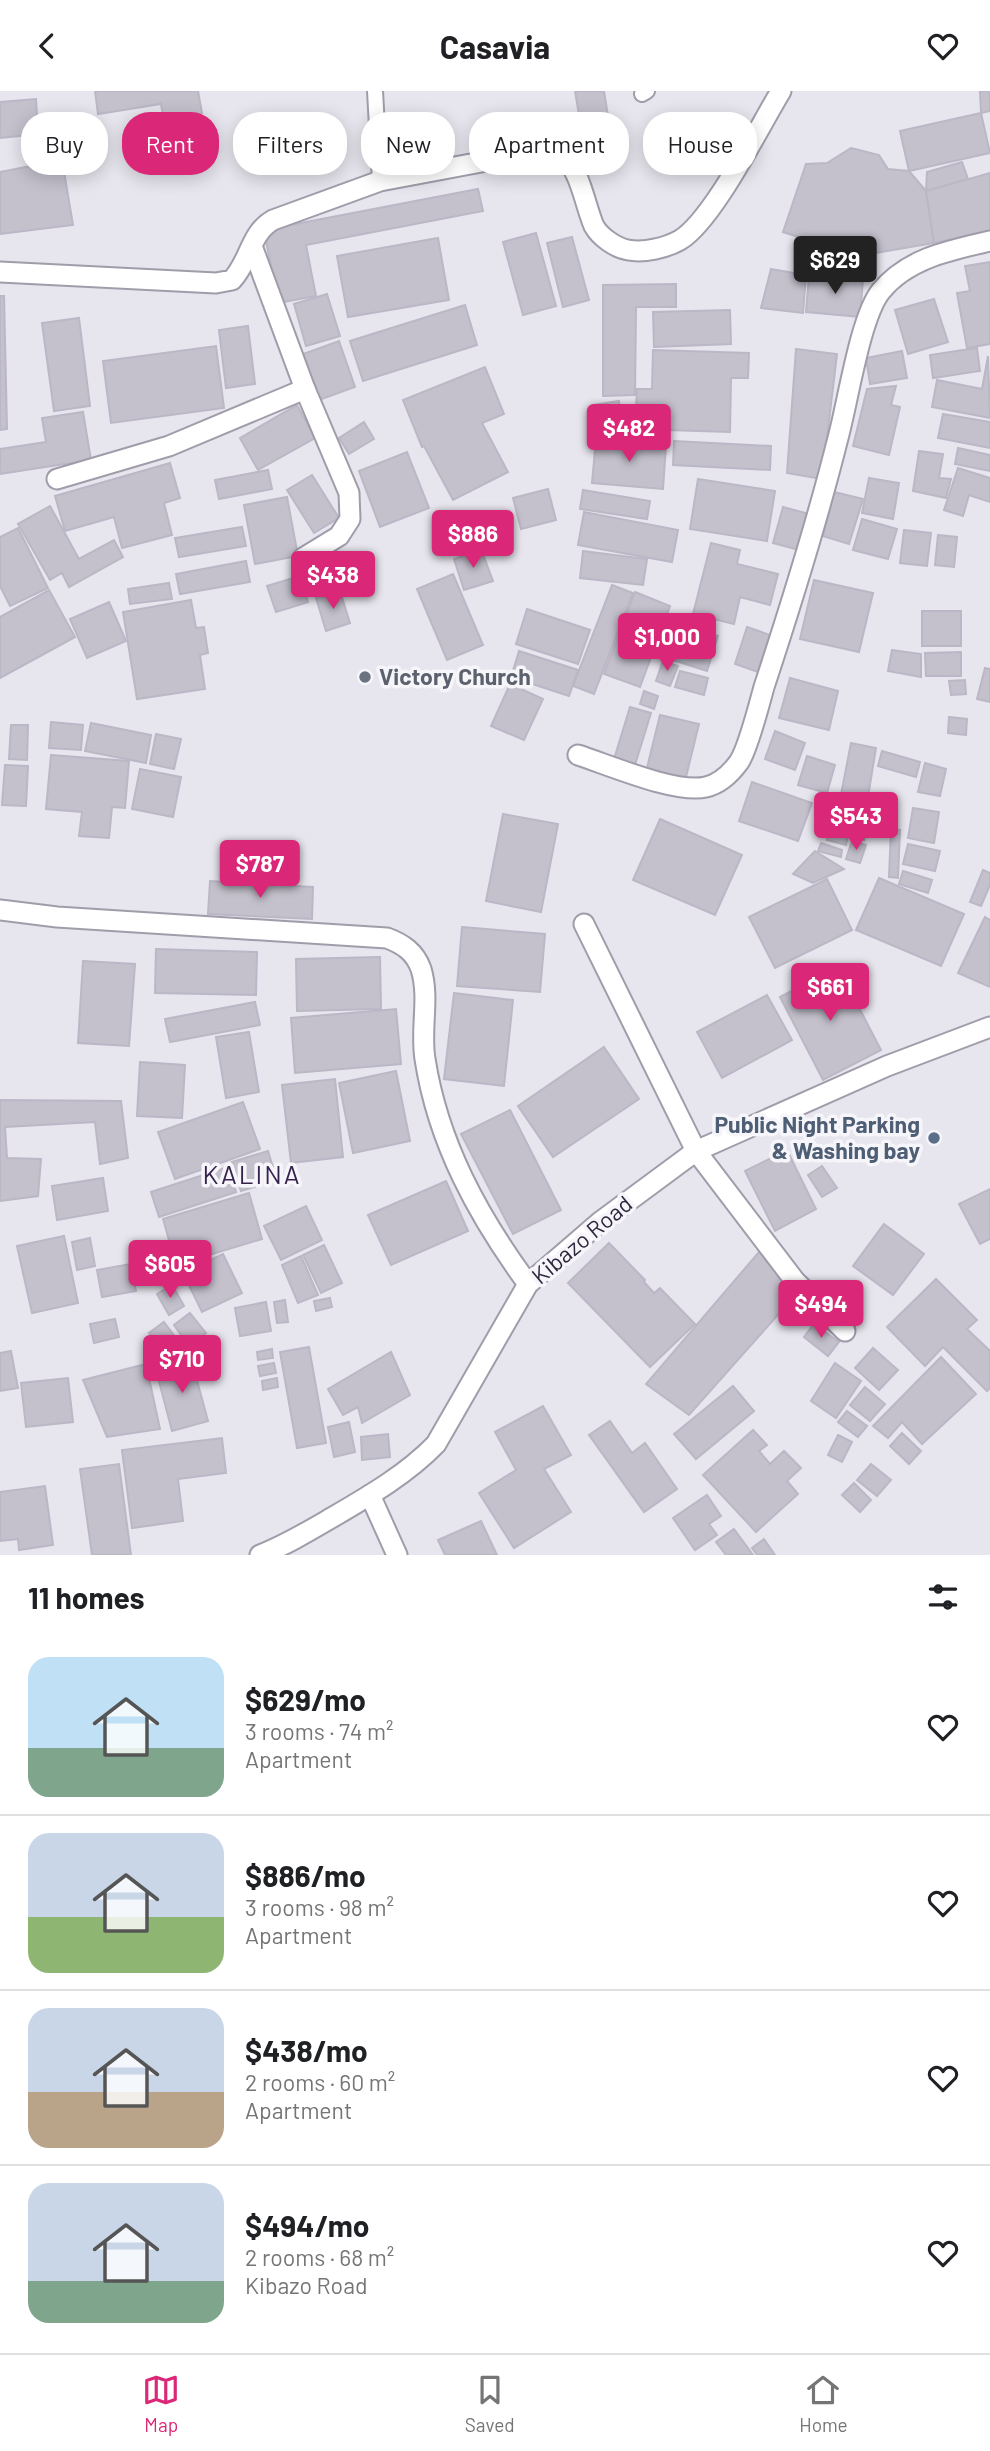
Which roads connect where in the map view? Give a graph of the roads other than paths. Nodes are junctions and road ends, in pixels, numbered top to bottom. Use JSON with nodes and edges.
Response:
{"nodes":[{"id":1,"x":375,"y":91,"type":"edge"},
{"id":2,"x":781,"y":91,"type":"edge"},
{"id":3,"x":380,"y":181,"type":"junction"},
{"id":4,"x":990,"y":241,"type":"edge"},
{"id":5,"x":252,"y":246,"type":"junction"},
{"id":6,"x":0,"y":272,"type":"edge"},
{"id":7,"x":305,"y":389,"type":"junction"},
{"id":8,"x":57,"y":479,"type":"dead end"},
{"id":9,"x":303,"y":558,"type":"dead end"},
{"id":10,"x":578,"y":755,"type":"dead end"},
{"id":11,"x":0,"y":910,"type":"edge"},
{"id":12,"x":584,"y":924,"type":"dead end"},
{"id":13,"x":990,"y":1027,"type":"edge"},
{"id":14,"x":696,"y":1151,"type":"junction"},
{"id":15,"x":528,"y":1284,"type":"junction"},
{"id":16,"x":845,"y":1331,"type":"dead end"},
{"id":17,"x":370,"y":1495,"type":"junction"},
{"id":18,"x":260,"y":1555,"type":"edge"},
{"id":19,"x":397,"y":1555,"type":"edge"}],
"edges":[{"from":1,"to":3,"type":"lane"},
{"from":2,"to":3,"type":"street"},
{"from":3,"to":5,"type":"street"},
{"from":4,"to":10,"type":"street"},
{"from":5,"to":6,"type":"street"},
{"from":5,"to":7,"type":"street"},
{"from":7,"to":8,"type":"street"},
{"from":7,"to":9,"type":"street"},
{"from":11,"to":15,"type":"street"},
{"from":12,"to":14,"type":"street"},
{"from":13,"to":14,"type":"street","name":"Kibazo Road"},
{"from":14,"to":15,"type":"street","name":"Kibazo Road"},
{"from":14,"to":16,"type":"street"},
{"from":15,"to":17,"type":"street","name":"Kibazo Road"},
{"from":17,"to":18,"type":"street","name":"Kibazo Road"},
{"from":17,"to":19,"type":"street"}]}
